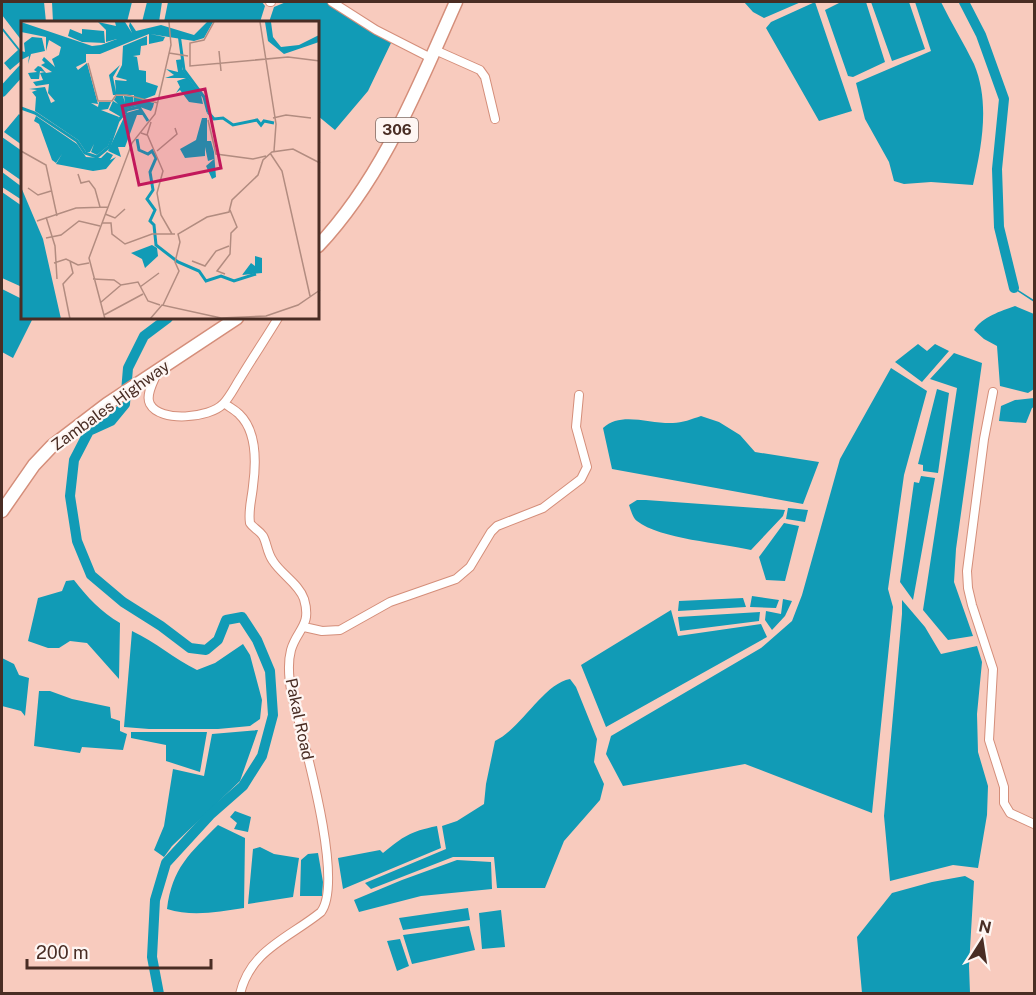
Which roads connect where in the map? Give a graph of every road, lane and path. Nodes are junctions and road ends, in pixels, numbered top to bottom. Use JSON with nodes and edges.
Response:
{"nodes":[{"id":1,"x":332,"y":2,"type":"edge"},
{"id":2,"x":456,"y":2,"type":"edge"},
{"id":3,"x":433,"y":54,"type":"junction"},
{"id":4,"x":495,"y":119,"type":"dead end"},
{"id":5,"x":320,"y":244,"type":"edge"},
{"id":6,"x":234,"y":320,"type":"edge"},
{"id":7,"x":277,"y":320,"type":"edge"},
{"id":8,"x":158,"y":370,"type":"junction"},
{"id":9,"x":993,"y":392,"type":"dead end"},
{"id":10,"x":579,"y":395,"type":"dead end"},
{"id":11,"x":224,"y":403,"type":"junction"},
{"id":12,"x":2,"y":511,"type":"edge"},
{"id":13,"x":304,"y":627,"type":"junction"},
{"id":14,"x":1035,"y":824,"type":"edge"},
{"id":15,"x":240,"y":993,"type":"edge"}],
"edges":[{"from":1,"to":3,"type":"street"},
{"from":2,"to":3,"type":"main road","number":"306"},
{"from":3,"to":4,"type":"street"},
{"from":3,"to":5,"type":"main road","number":"306"},
{"from":6,"to":8,"type":"main road","name":"Zambales Highway"},
{"from":7,"to":11,"type":"street"},
{"from":8,"to":11,"type":"street"},
{"from":8,"to":12,"type":"main road","name":"Zambales Highway"},
{"from":9,"to":14,"type":"street"},
{"from":10,"to":13,"type":"street"},
{"from":11,"to":13,"type":"street","name":"Pakal Road"},
{"from":13,"to":15,"type":"street","name":"Pakal Road"}]}
